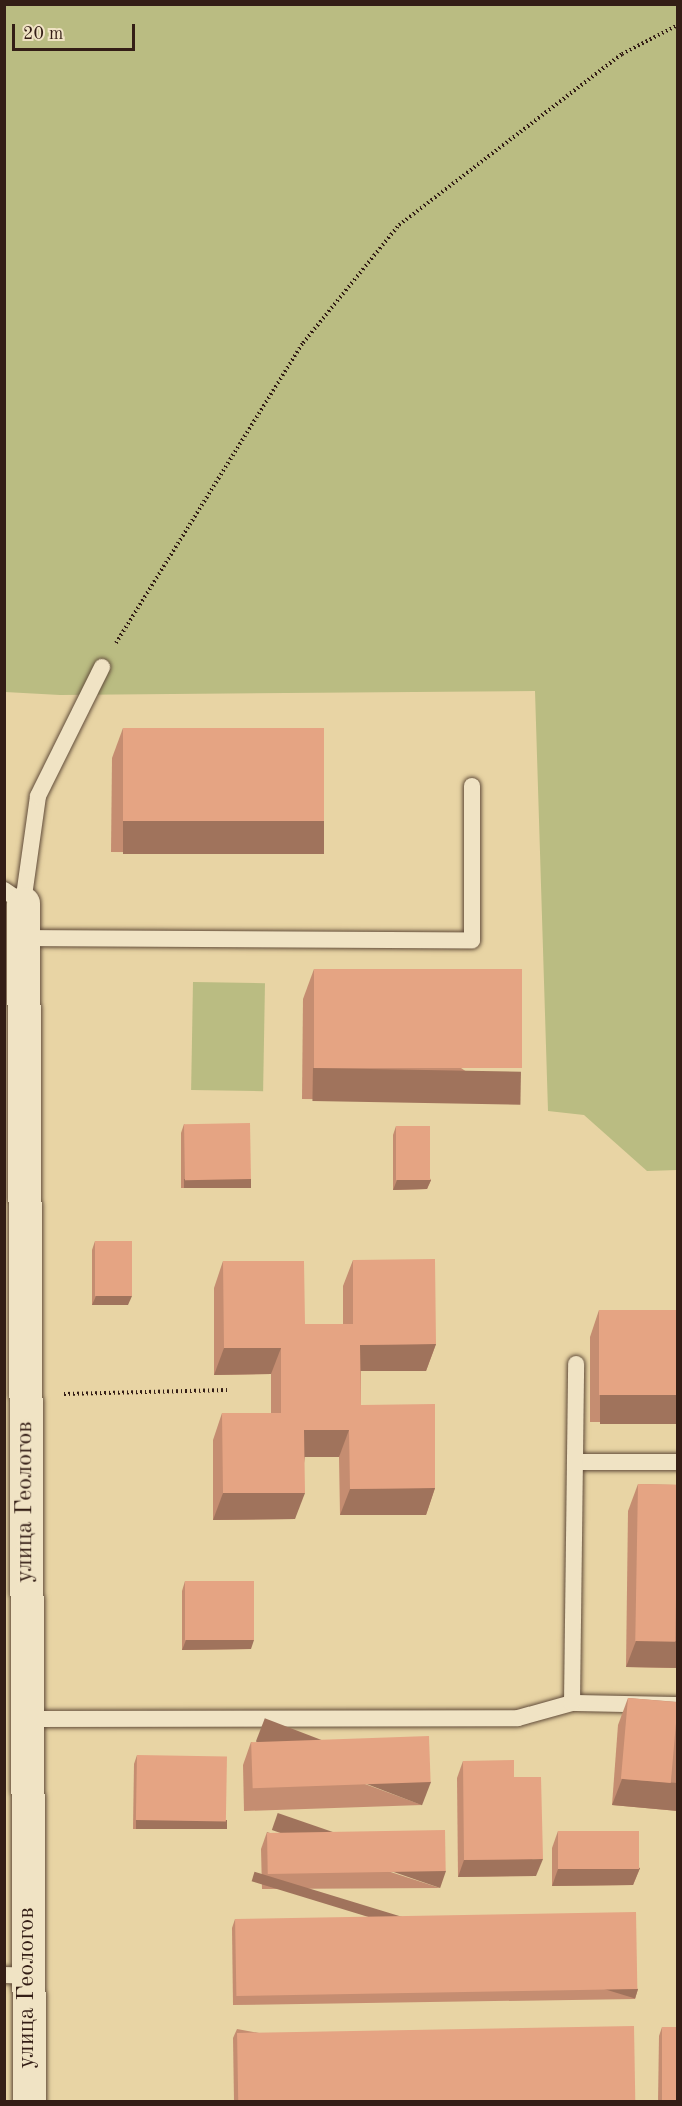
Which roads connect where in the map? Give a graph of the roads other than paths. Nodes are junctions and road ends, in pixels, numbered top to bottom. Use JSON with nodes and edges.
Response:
{"nodes":[{"id":1,"x":102,"y":667,"type":"road end"},
{"id":2,"x":472,"y":786,"type":"dead end"},
{"id":3,"x":14,"y":897,"type":"edge"},
{"id":4,"x":24,"y":938,"type":"junction"},
{"id":5,"x":576,"y":1364,"type":"dead end"},
{"id":6,"x":575,"y":1462,"type":"junction"},
{"id":7,"x":678,"y":1462,"type":"edge"},
{"id":8,"x":20,"y":1703,"type":"edge"},
{"id":9,"x":572,"y":1703,"type":"junction"},
{"id":10,"x":678,"y":1705,"type":"edge"},
{"id":11,"x":16,"y":1975,"type":"edge"},
{"id":12,"x":29,"y":2102,"type":"edge"}],
"edges":[{"from":1,"to":3,"type":"lane"},
{"from":2,"to":4,"type":"lane"},
{"from":3,"to":4,"type":"street","name":"улица Геологов"},
{"from":4,"to":8,"type":"street","name":"улица Геологов"},
{"from":5,"to":6,"type":"lane"},
{"from":6,"to":7,"type":"lane"},
{"from":6,"to":9,"type":"lane"},
{"from":8,"to":9,"type":"lane"},
{"from":8,"to":11,"type":"street","name":"улица Геологов"},
{"from":9,"to":10,"type":"lane"},
{"from":11,"to":12,"type":"street","name":"улица Геологов"}]}
